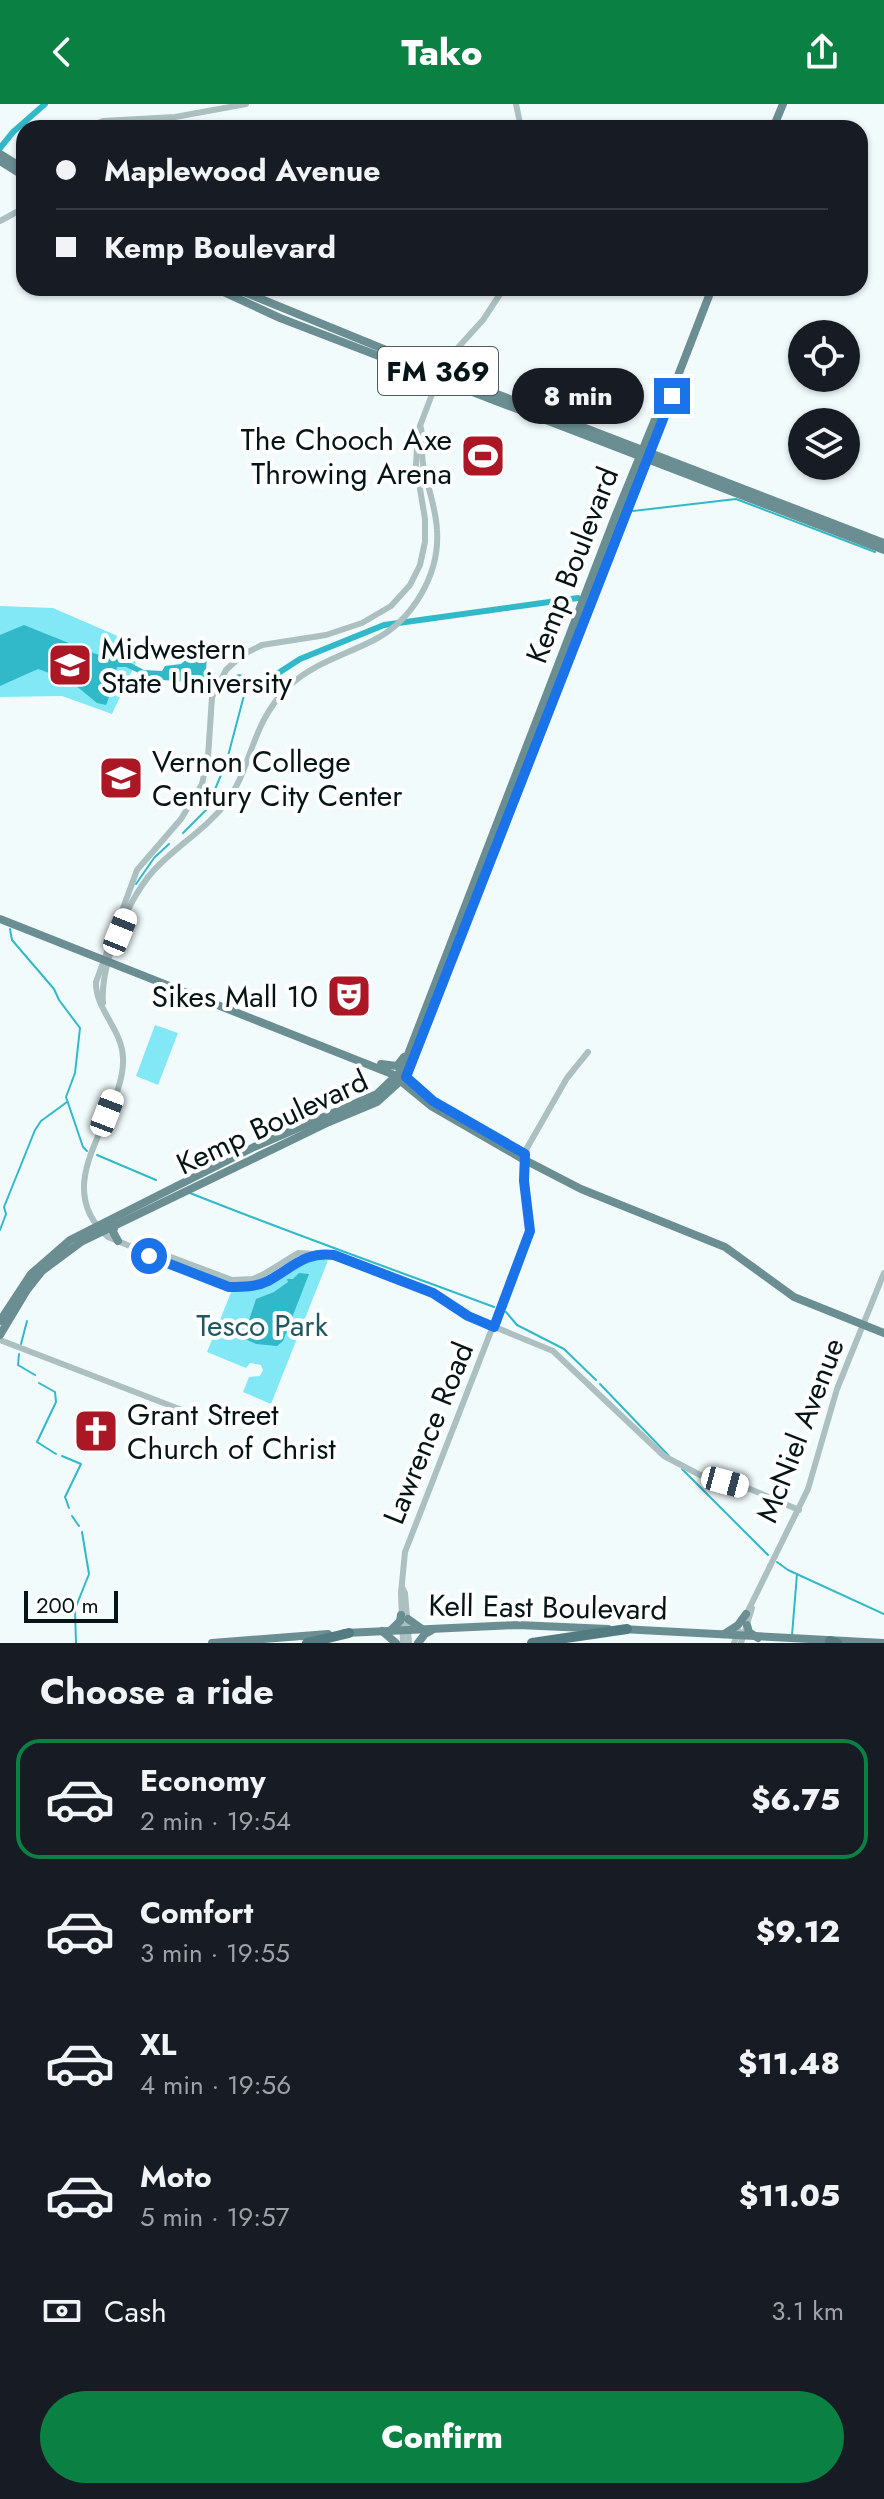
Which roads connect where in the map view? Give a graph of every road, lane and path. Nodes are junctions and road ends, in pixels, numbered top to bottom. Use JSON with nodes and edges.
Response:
{"nodes":[{"id":1,"x":246,"y":104,"type":"edge"},
{"id":2,"x":121,"y":120,"type":"edge"},
{"id":3,"x":0,"y":154,"type":"edge"},
{"id":4,"x":16,"y":166,"type":"edge"},
{"id":5,"x":244,"y":296,"type":"edge"},
{"id":6,"x":499,"y":296,"type":"edge"},
{"id":7,"x":709,"y":296,"type":"edge"},
{"id":8,"x":439,"y":375,"type":"junction"},
{"id":9,"x":672,"y":391,"type":"junction"},
{"id":10,"x":654,"y":423,"type":"junction"},
{"id":11,"x":421,"y":428,"type":"junction"},
{"id":12,"x":629,"y":449,"type":"junction"},
{"id":13,"x":645,"y":455,"type":"junction"},
{"id":14,"x":663,"y":466,"type":"junction"},
{"id":15,"x":632,"y":477,"type":"junction"},
{"id":16,"x":714,"y":481,"type":"junction"},
{"id":17,"x":636,"y":488,"type":"junction"},
{"id":18,"x":884,"y":543,"type":"edge"},
{"id":19,"x":884,"y":550,"type":"edge"},
{"id":20,"x":541,"y":721,"type":"junction"},
{"id":21,"x":522,"y":772,"type":"junction"},
{"id":22,"x":0,"y":919,"type":"edge"},
{"id":23,"x":106,"y":960,"type":"junction"},
{"id":24,"x":271,"y":1024,"type":"junction"},
{"id":25,"x":411,"y":1046,"type":"junction"},
{"id":26,"x":588,"y":1052,"type":"dead end"},
{"id":27,"x":381,"y":1064,"type":"junction"},
{"id":28,"x":401,"y":1077,"type":"junction"},
{"id":29,"x":391,"y":1091,"type":"junction"},
{"id":30,"x":422,"y":1098,"type":"junction"},
{"id":31,"x":465,"y":1122,"type":"junction"},
{"id":32,"x":525,"y":1157,"type":"junction"},
{"id":33,"x":237,"y":1161,"type":"junction"},
{"id":34,"x":142,"y":1207,"type":"junction"},
{"id":35,"x":115,"y":1225,"type":"junction"},
{"id":36,"x":99,"y":1229,"type":"junction"},
{"id":37,"x":118,"y":1241,"type":"junction"},
{"id":38,"x":884,"y":1273,"type":"edge"},
{"id":39,"x":31,"y":1279,"type":"junction"},
{"id":40,"x":0,"y":1321,"type":"edge"},
{"id":41,"x":864,"y":1325,"type":"junction"},
{"id":42,"x":494,"y":1327,"type":"junction"},
{"id":43,"x":884,"y":1333,"type":"edge"},
{"id":44,"x":0,"y":1338,"type":"edge"},
{"id":45,"x":187,"y":1412,"type":"dead end"},
{"id":46,"x":799,"y":1510,"type":"junction"},
{"id":47,"x":754,"y":1601,"type":"junction"},
{"id":48,"x":746,"y":1614,"type":"junction"},
{"id":49,"x":404,"y":1617,"type":"junction"},
{"id":50,"x":747,"y":1625,"type":"junction"},
{"id":51,"x":422,"y":1629,"type":"junction"},
{"id":52,"x":433,"y":1629,"type":"junction"},
{"id":53,"x":627,"y":1629,"type":"junction"},
{"id":54,"x":405,"y":1630,"type":"junction"},
{"id":55,"x":385,"y":1631,"type":"junction"},
{"id":56,"x":349,"y":1633,"type":"junction"},
{"id":57,"x":721,"y":1639,"type":"edge"},
{"id":58,"x":739,"y":1640,"type":"edge"},
{"id":59,"x":759,"y":1640,"type":"edge"},
{"id":60,"x":834,"y":1642,"type":"edge"},
{"id":61,"x":212,"y":1643,"type":"edge"},
{"id":62,"x":307,"y":1643,"type":"edge"},
{"id":63,"x":396,"y":1643,"type":"edge"},
{"id":64,"x":403,"y":1643,"type":"edge"},
{"id":65,"x":409,"y":1643,"type":"edge"},
{"id":66,"x":418,"y":1643,"type":"edge"},
{"id":67,"x":532,"y":1643,"type":"edge"},
{"id":68,"x":884,"y":1643,"type":"edge"}],
"edges":[{"from":1,"to":2,"type":"street"},
{"from":3,"to":4,"type":"main road"},
{"from":5,"to":8,"type":"main road","number":"FM 369"},
{"from":6,"to":8,"type":"street"},
{"from":7,"to":9,"type":"main road","name":"Kemp Boulevard"},
{"from":8,"to":11,"type":"street"},
{"from":8,"to":12,"type":"main road","number":"FM 369"},
{"from":9,"to":10,"type":"main road","name":"Kemp Boulevard"},
{"from":9,"to":13,"type":"main road","name":"Kemp Boulevard"},
{"from":10,"to":12,"type":"main road"},
{"from":10,"to":13,"type":"main road","name":"Kemp Boulevard"},
{"from":11,"to":23,"type":"street"},
{"from":11,"to":23,"type":"street"},
{"from":12,"to":13,"type":"main road","number":"FM 369"},
{"from":12,"to":15,"type":"main road"},
{"from":13,"to":14,"type":"main road","number":"FM 369"},
{"from":13,"to":15,"type":"main road","name":"Kemp Boulevard"},
{"from":13,"to":16,"type":"main road","number":"FM 369"},
{"from":13,"to":17,"type":"main road","name":"Kemp Boulevard"},
{"from":14,"to":16,"type":"main road","number":"FM 369"},
{"from":14,"to":17,"type":"main road"},
{"from":15,"to":20,"type":"main road","name":"Kemp Boulevard"},
{"from":16,"to":18,"type":"main road","number":"FM 369"},
{"from":16,"to":19,"type":"main road","number":"FM 369"},
{"from":17,"to":20,"type":"main road","name":"Kemp Boulevard"},
{"from":20,"to":21,"type":"main road","name":"Kemp Boulevard"},
{"from":21,"to":25,"type":"main road","name":"Kemp Boulevard"},
{"from":21,"to":28,"type":"main road","name":"Kemp Boulevard"},
{"from":22,"to":23,"type":"main road"},
{"from":23,"to":24,"type":"main road"},
{"from":23,"to":36,"type":"street"},
{"from":24,"to":27,"type":"main road"},
{"from":24,"to":28,"type":"main road"},
{"from":25,"to":27,"type":"main road"},
{"from":25,"to":28,"type":"main road","name":"Kemp Boulevard"},
{"from":26,"to":32,"type":"street"},
{"from":27,"to":28,"type":"main road"},
{"from":28,"to":29,"type":"main road","name":"Kemp Boulevard"},
{"from":28,"to":30,"type":"main road"},
{"from":28,"to":31,"type":"main road"},
{"from":28,"to":33,"type":"main road","name":"Kemp Boulevard"},
{"from":29,"to":30,"type":"main road"},
{"from":29,"to":33,"type":"main road","name":"Kemp Boulevard"},
{"from":30,"to":31,"type":"main road"},
{"from":31,"to":32,"type":"main road"},
{"from":32,"to":41,"type":"main road"},
{"from":32,"to":42,"type":"street","name":"Lawrence Road"},
{"from":33,"to":34,"type":"main road","name":"Kemp Boulevard"},
{"from":34,"to":35,"type":"main road","name":"Kemp Boulevard"},
{"from":34,"to":36,"type":"main road","name":"Kemp Boulevard"},
{"from":35,"to":36,"type":"main road","name":"Kemp Boulevard"},
{"from":35,"to":37,"type":"main road"},
{"from":36,"to":37,"type":"street"},
{"from":36,"to":39,"type":"main road","name":"Kemp Boulevard"},
{"from":37,"to":42,"type":"street"},
{"from":38,"to":41,"type":"street","name":"McNiel Avenue"},
{"from":39,"to":40,"type":"main road","name":"Kemp Boulevard"},
{"from":39,"to":44,"type":"main road","name":"Kemp Boulevard"},
{"from":41,"to":43,"type":"main road"},
{"from":41,"to":46,"type":"street","name":"McNiel Avenue"},
{"from":42,"to":46,"type":"street"},
{"from":42,"to":49,"type":"street","name":"Lawrence Road"},
{"from":44,"to":45,"type":"street"},
{"from":46,"to":47,"type":"street","name":"McNiel Avenue"},
{"from":47,"to":48,"type":"street","name":"McNiel Avenue"},
{"from":47,"to":50,"type":"street","name":"McNiel Avenue"},
{"from":48,"to":57,"type":"main road"},
{"from":48,"to":58,"type":"street","name":"McNiel Avenue"},
{"from":49,"to":51,"type":"main road"},
{"from":49,"to":54,"type":"street","name":"Lawrence Road"},
{"from":49,"to":55,"type":"main road"},
{"from":50,"to":58,"type":"street","name":"McNiel Avenue"},
{"from":50,"to":59,"type":"main road"},
{"from":51,"to":52,"type":"main road","name":"Kell East Boulevard"},
{"from":51,"to":54,"type":"main road","name":"Kell East Boulevard"},
{"from":52,"to":53,"type":"main road","name":"Kell East Boulevard"},
{"from":52,"to":66,"type":"main road"},
{"from":53,"to":57,"type":"main road","name":"Kell East Boulevard"},
{"from":53,"to":67,"type":"highway"},
{"from":54,"to":55,"type":"main road","name":"Kell East Boulevard"},
{"from":54,"to":64,"type":"street","name":"Lawrence Road"},
{"from":54,"to":65,"type":"street","name":"Lawrence Road"},
{"from":55,"to":56,"type":"main road","name":"Kell East Boulevard"},
{"from":55,"to":63,"type":"main road"},
{"from":56,"to":61,"type":"main road","name":"Kell East Boulevard"},
{"from":56,"to":62,"type":"highway"},
{"from":57,"to":58,"type":"main road"},
{"from":58,"to":59,"type":"main road"},
{"from":59,"to":60,"type":"main road"},
{"from":60,"to":68,"type":"main road"}]}
